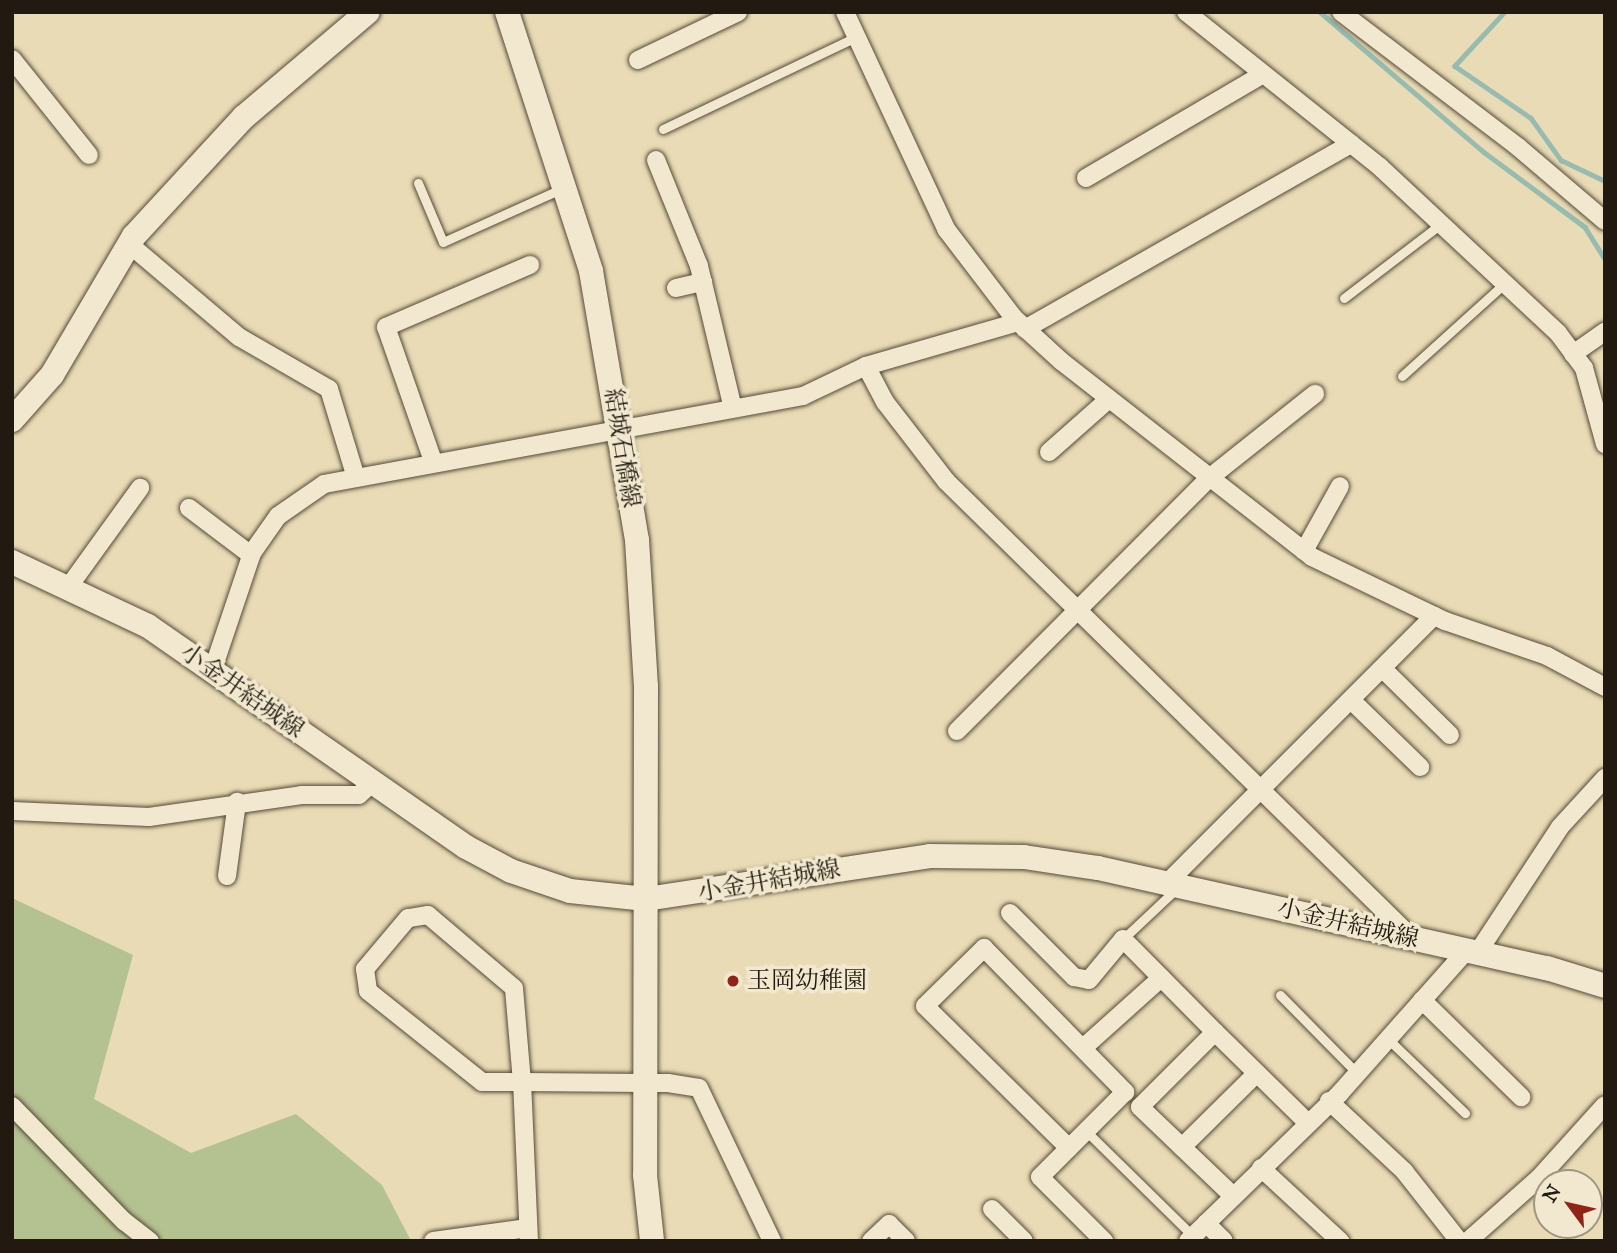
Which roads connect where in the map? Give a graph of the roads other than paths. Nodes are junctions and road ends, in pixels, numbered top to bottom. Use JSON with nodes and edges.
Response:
{"nodes":[{"id":1,"x":368,"y":12,"type":"edge"},
{"id":2,"x":507,"y":12,"type":"edge"},
{"id":3,"x":738,"y":12,"type":"edge"},
{"id":4,"x":845,"y":12,"type":"edge"},
{"id":5,"x":1186,"y":12,"type":"edge"},
{"id":6,"x":1341,"y":12,"type":"edge"},
{"id":7,"x":856,"y":37,"type":"junction"},
{"id":8,"x":12,"y":59,"type":"edge"},
{"id":9,"x":638,"y":60,"type":"dead end"},
{"id":10,"x":1263,"y":74,"type":"junction"},
{"id":11,"x":663,"y":129,"type":"dead end"},
{"id":12,"x":1351,"y":144,"type":"junction"},
{"id":13,"x":89,"y":155,"type":"dead end"},
{"id":14,"x":656,"y":160,"type":"dead end"},
{"id":15,"x":1086,"y":178,"type":"dead end"},
{"id":16,"x":418,"y":183,"type":"dead end"},
{"id":17,"x":566,"y":187,"type":"junction"},
{"id":18,"x":1605,"y":221,"type":"edge"},
{"id":19,"x":1443,"y":223,"type":"junction"},
{"id":20,"x":129,"y":244,"type":"junction"},
{"id":21,"x":530,"y":265,"type":"dead end"},
{"id":22,"x":1506,"y":281,"type":"junction"},
{"id":23,"x":703,"y":282,"type":"junction"},
{"id":24,"x":676,"y":288,"type":"dead end"},
{"id":25,"x":1344,"y":298,"type":"dead end"},
{"id":26,"x":1022,"y":325,"type":"junction"},
{"id":27,"x":1605,"y":332,"type":"edge"},
{"id":28,"x":1573,"y":354,"type":"junction"},
{"id":29,"x":866,"y":366,"type":"junction"},
{"id":30,"x":1402,"y":376,"type":"dead end"},
{"id":31,"x":1315,"y":394,"type":"dead end"},
{"id":32,"x":1109,"y":399,"type":"junction"},
{"id":33,"x":732,"y":405,"type":"junction"},
{"id":34,"x":12,"y":420,"type":"edge"},
{"id":35,"x":620,"y":429,"type":"junction"},
{"id":36,"x":1605,"y":444,"type":"edge"},
{"id":37,"x":1049,"y":453,"type":"dead end"},
{"id":38,"x":433,"y":461,"type":"junction"},
{"id":39,"x":356,"y":478,"type":"junction"},
{"id":40,"x":1208,"y":479,"type":"junction"},
{"id":41,"x":1340,"y":486,"type":"dead end"},
{"id":42,"x":140,"y":488,"type":"dead end"},
{"id":43,"x":189,"y":508,"type":"dead end"},
{"id":44,"x":1304,"y":551,"type":"junction"},
{"id":45,"x":251,"y":555,"type":"junction"},
{"id":46,"x":12,"y":562,"type":"edge"},
{"id":47,"x":70,"y":585,"type":"junction"},
{"id":48,"x":1077,"y":608,"type":"junction"},
{"id":49,"x":1434,"y":616,"type":"junction"},
{"id":50,"x":213,"y":669,"type":"junction"},
{"id":51,"x":1383,"y":669,"type":"junction"},
{"id":52,"x":1605,"y":687,"type":"edge"},
{"id":53,"x":1352,"y":701,"type":"junction"},
{"id":54,"x":957,"y":731,"type":"dead end"},
{"id":55,"x":1450,"y":735,"type":"dead end"},
{"id":56,"x":1420,"y":767,"type":"dead end"},
{"id":57,"x":1605,"y":778,"type":"edge"},
{"id":58,"x":372,"y":783,"type":"junction"},
{"id":59,"x":1265,"y":790,"type":"junction"},
{"id":60,"x":237,"y":802,"type":"junction"},
{"id":61,"x":12,"y":811,"type":"edge"},
{"id":62,"x":227,"y":876,"type":"dead end"},
{"id":63,"x":1173,"y":885,"type":"junction"},
{"id":64,"x":646,"y":899,"type":"junction"},
{"id":65,"x":1010,"y":913,"type":"dead end"},
{"id":66,"x":1412,"y":938,"type":"junction"},
{"id":67,"x":1123,"y":939,"type":"junction"},
{"id":68,"x":1473,"y":951,"type":"junction"},
{"id":69,"x":1161,"y":978,"type":"junction"},
{"id":70,"x":1605,"y":986,"type":"edge"},
{"id":71,"x":1280,"y":995,"type":"dead end"},
{"id":72,"x":1422,"y":1000,"type":"junction"},
{"id":73,"x":1215,"y":1032,"type":"junction"},
{"id":74,"x":1388,"y":1039,"type":"junction"},
{"id":75,"x":1083,"y":1048,"type":"junction"},
{"id":76,"x":1257,"y":1073,"type":"junction"},
{"id":77,"x":1357,"y":1073,"type":"junction"},
{"id":78,"x":522,"y":1082,"type":"junction"},
{"id":79,"x":646,"y":1083,"type":"junction"},
{"id":80,"x":1521,"y":1097,"type":"dead end"},
{"id":81,"x":1329,"y":1101,"type":"junction"},
{"id":82,"x":1605,"y":1105,"type":"edge"},
{"id":83,"x":12,"y":1106,"type":"edge"},
{"id":84,"x":1465,"y":1113,"type":"dead end"},
{"id":85,"x":1308,"y":1123,"type":"junction"},
{"id":86,"x":1086,"y":1131,"type":"junction"},
{"id":87,"x":1182,"y":1147,"type":"junction"},
{"id":88,"x":1069,"y":1148,"type":"junction"},
{"id":89,"x":1261,"y":1168,"type":"junction"},
{"id":90,"x":1233,"y":1196,"type":"junction"},
{"id":91,"x":992,"y":1209,"type":"dead end"},
{"id":92,"x":1206,"y":1223,"type":"junction"},
{"id":93,"x":529,"y":1234,"type":"edge"},
{"id":94,"x":1190,"y":1238,"type":"edge"},
{"id":95,"x":150,"y":1241,"type":"edge"},
{"id":96,"x":433,"y":1241,"type":"edge"},
{"id":97,"x":652,"y":1241,"type":"edge"},
{"id":98,"x":772,"y":1241,"type":"edge"},
{"id":99,"x":871,"y":1241,"type":"edge"},
{"id":100,"x":906,"y":1241,"type":"edge"},
{"id":101,"x":1024,"y":1241,"type":"edge"},
{"id":102,"x":1104,"y":1241,"type":"edge"},
{"id":103,"x":1224,"y":1241,"type":"edge"},
{"id":104,"x":1340,"y":1241,"type":"edge"},
{"id":105,"x":1460,"y":1241,"type":"edge"},
{"id":106,"x":1468,"y":1241,"type":"edge"}],
"edges":[{"from":1,"to":20,"type":"main road"},
{"from":2,"to":17,"type":"main road","name":"結城石橋線"},
{"from":3,"to":9,"type":"street"},
{"from":4,"to":7,"type":"street"},
{"from":5,"to":10,"type":"street"},
{"from":6,"to":18,"type":"street"},
{"from":7,"to":11,"type":"lane"},
{"from":7,"to":26,"type":"street"},
{"from":8,"to":13,"type":"street"},
{"from":10,"to":12,"type":"street"},
{"from":10,"to":15,"type":"street"},
{"from":12,"to":19,"type":"street"},
{"from":12,"to":26,"type":"street"},
{"from":14,"to":23,"type":"street"},
{"from":16,"to":17,"type":"lane"},
{"from":17,"to":35,"type":"main road","name":"結城石橋線"},
{"from":19,"to":22,"type":"street"},
{"from":19,"to":25,"type":"lane"},
{"from":20,"to":34,"type":"main road"},
{"from":20,"to":39,"type":"street"},
{"from":21,"to":38,"type":"street"},
{"from":22,"to":28,"type":"street"},
{"from":22,"to":30,"type":"lane"},
{"from":23,"to":24,"type":"street"},
{"from":23,"to":33,"type":"street"},
{"from":26,"to":29,"type":"street"},
{"from":26,"to":32,"type":"street"},
{"from":27,"to":28,"type":"street"},
{"from":28,"to":36,"type":"street"},
{"from":29,"to":33,"type":"street"},
{"from":29,"to":48,"type":"street"},
{"from":31,"to":40,"type":"street"},
{"from":32,"to":37,"type":"street"},
{"from":32,"to":40,"type":"street"},
{"from":33,"to":35,"type":"street"},
{"from":35,"to":38,"type":"street"},
{"from":35,"to":64,"type":"main road","name":"結城石橋線"},
{"from":38,"to":39,"type":"street"},
{"from":39,"to":45,"type":"street"},
{"from":40,"to":44,"type":"street"},
{"from":40,"to":48,"type":"street"},
{"from":41,"to":44,"type":"street"},
{"from":42,"to":47,"type":"street"},
{"from":43,"to":45,"type":"street"},
{"from":44,"to":49,"type":"street"},
{"from":45,"to":50,"type":"street"},
{"from":46,"to":47,"type":"main road","name":"小金井結城線"},
{"from":47,"to":50,"type":"main road","name":"小金井結城線"},
{"from":48,"to":54,"type":"street"},
{"from":48,"to":59,"type":"street"},
{"from":49,"to":51,"type":"street"},
{"from":49,"to":52,"type":"street"},
{"from":50,"to":58,"type":"main road","name":"小金井結城線"},
{"from":51,"to":53,"type":"street"},
{"from":51,"to":55,"type":"street"},
{"from":53,"to":56,"type":"street"},
{"from":53,"to":59,"type":"street"},
{"from":57,"to":68,"type":"street"},
{"from":58,"to":60,"type":"street"},
{"from":58,"to":64,"type":"main road","name":"小金井結城線"},
{"from":59,"to":63,"type":"street"},
{"from":59,"to":66,"type":"street"},
{"from":60,"to":61,"type":"street"},
{"from":60,"to":62,"type":"street"},
{"from":63,"to":64,"type":"main road","name":"小金井結城線"},
{"from":63,"to":66,"type":"main road","name":"小金井結城線"},
{"from":63,"to":67,"type":"lane"},
{"from":64,"to":79,"type":"main road","name":"結城石橋線"},
{"from":65,"to":67,"type":"street"},
{"from":66,"to":68,"type":"main road","name":"小金井結城線"},
{"from":67,"to":69,"type":"street"},
{"from":68,"to":70,"type":"main road","name":"小金井結城線"},
{"from":68,"to":72,"type":"street"},
{"from":69,"to":73,"type":"street"},
{"from":69,"to":75,"type":"street"},
{"from":71,"to":77,"type":"lane"},
{"from":72,"to":74,"type":"street"},
{"from":72,"to":80,"type":"street"},
{"from":73,"to":76,"type":"street"},
{"from":73,"to":87,"type":"street"},
{"from":74,"to":77,"type":"street"},
{"from":74,"to":84,"type":"lane"},
{"from":75,"to":86,"type":"street"},
{"from":75,"to":88,"type":"street"},
{"from":76,"to":85,"type":"street"},
{"from":76,"to":87,"type":"street"},
{"from":77,"to":81,"type":"street"},
{"from":78,"to":78,"type":"street"},
{"from":78,"to":79,"type":"street"},
{"from":78,"to":93,"type":"street"},
{"from":79,"to":97,"type":"main road","name":"結城石橋線"},
{"from":79,"to":98,"type":"street"},
{"from":81,"to":85,"type":"street"},
{"from":81,"to":105,"type":"street"},
{"from":82,"to":106,"type":"street"},
{"from":83,"to":95,"type":"street"},
{"from":85,"to":89,"type":"street"},
{"from":86,"to":88,"type":"street"},
{"from":86,"to":94,"type":"lane"},
{"from":87,"to":90,"type":"street"},
{"from":88,"to":102,"type":"street"},
{"from":89,"to":90,"type":"street"},
{"from":89,"to":104,"type":"street"},
{"from":90,"to":92,"type":"street"},
{"from":91,"to":101,"type":"street"},
{"from":92,"to":94,"type":"street"},
{"from":92,"to":103,"type":"street"},
{"from":93,"to":96,"type":"street"},
{"from":99,"to":100,"type":"street"}]}
